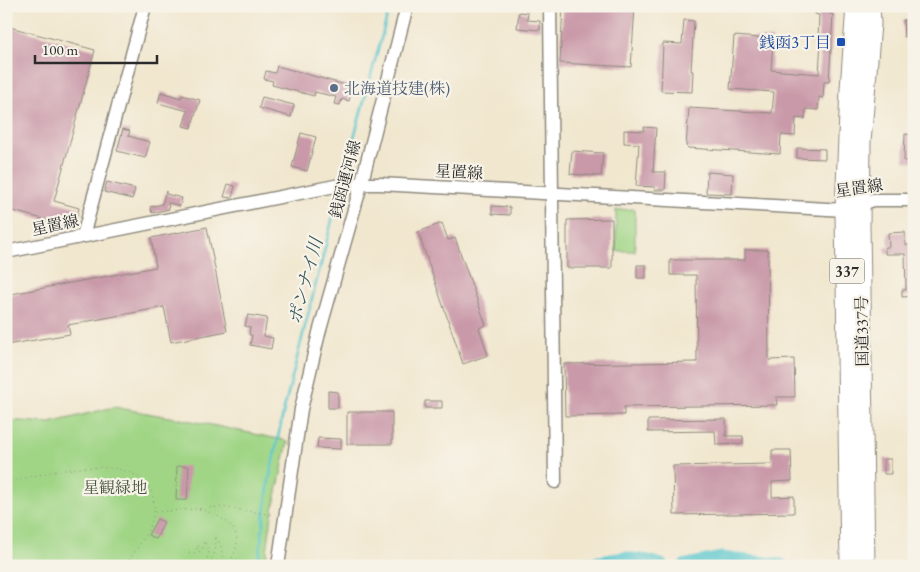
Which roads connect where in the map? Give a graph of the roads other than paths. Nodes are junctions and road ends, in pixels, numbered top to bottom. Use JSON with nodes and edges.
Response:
{"nodes":[{"id":1,"x":145,"y":6,"type":"edge"},
{"id":2,"x":407,"y":6,"type":"edge"},
{"id":3,"x":550,"y":6,"type":"edge"},
{"id":4,"x":869,"y":7,"type":"edge"},
{"id":5,"x":361,"y":185,"type":"junction"},
{"id":6,"x":552,"y":194,"type":"junction"},
{"id":7,"x":914,"y":200,"type":"edge"},
{"id":8,"x":853,"y":207,"type":"junction"},
{"id":9,"x":82,"y":236,"type":"junction"},
{"id":10,"x":6,"y":252,"type":"edge"},
{"id":11,"x":555,"y":482,"type":"dead end"},
{"id":12,"x":858,"y":537,"type":"junction"},
{"id":13,"x":278,"y":566,"type":"edge"},
{"id":14,"x":850,"y":566,"type":"edge"},
{"id":15,"x":865,"y":566,"type":"edge"}],
"edges":[{"from":1,"to":9,"type":"street"},
{"from":2,"to":5,"type":"street","name":"銭函運河線"},
{"from":3,"to":6,"type":"street"},
{"from":4,"to":8,"type":"highway","name":"国道337号","number":"337"},
{"from":5,"to":6,"type":"street","name":"星置線"},
{"from":5,"to":9,"type":"street","name":"星置線"},
{"from":5,"to":13,"type":"street","name":"銭函運河線"},
{"from":6,"to":8,"type":"street","name":"星置線"},
{"from":6,"to":11,"type":"street"},
{"from":7,"to":8,"type":"street","name":"星置線"},
{"from":8,"to":12,"type":"highway","name":"国道337号","number":"337"},
{"from":9,"to":10,"type":"street","name":"星置線"},
{"from":12,"to":14,"type":"highway","name":"国道337号","number":"337"},
{"from":12,"to":15,"type":"highway","name":"国道337号","number":"337"}]}
